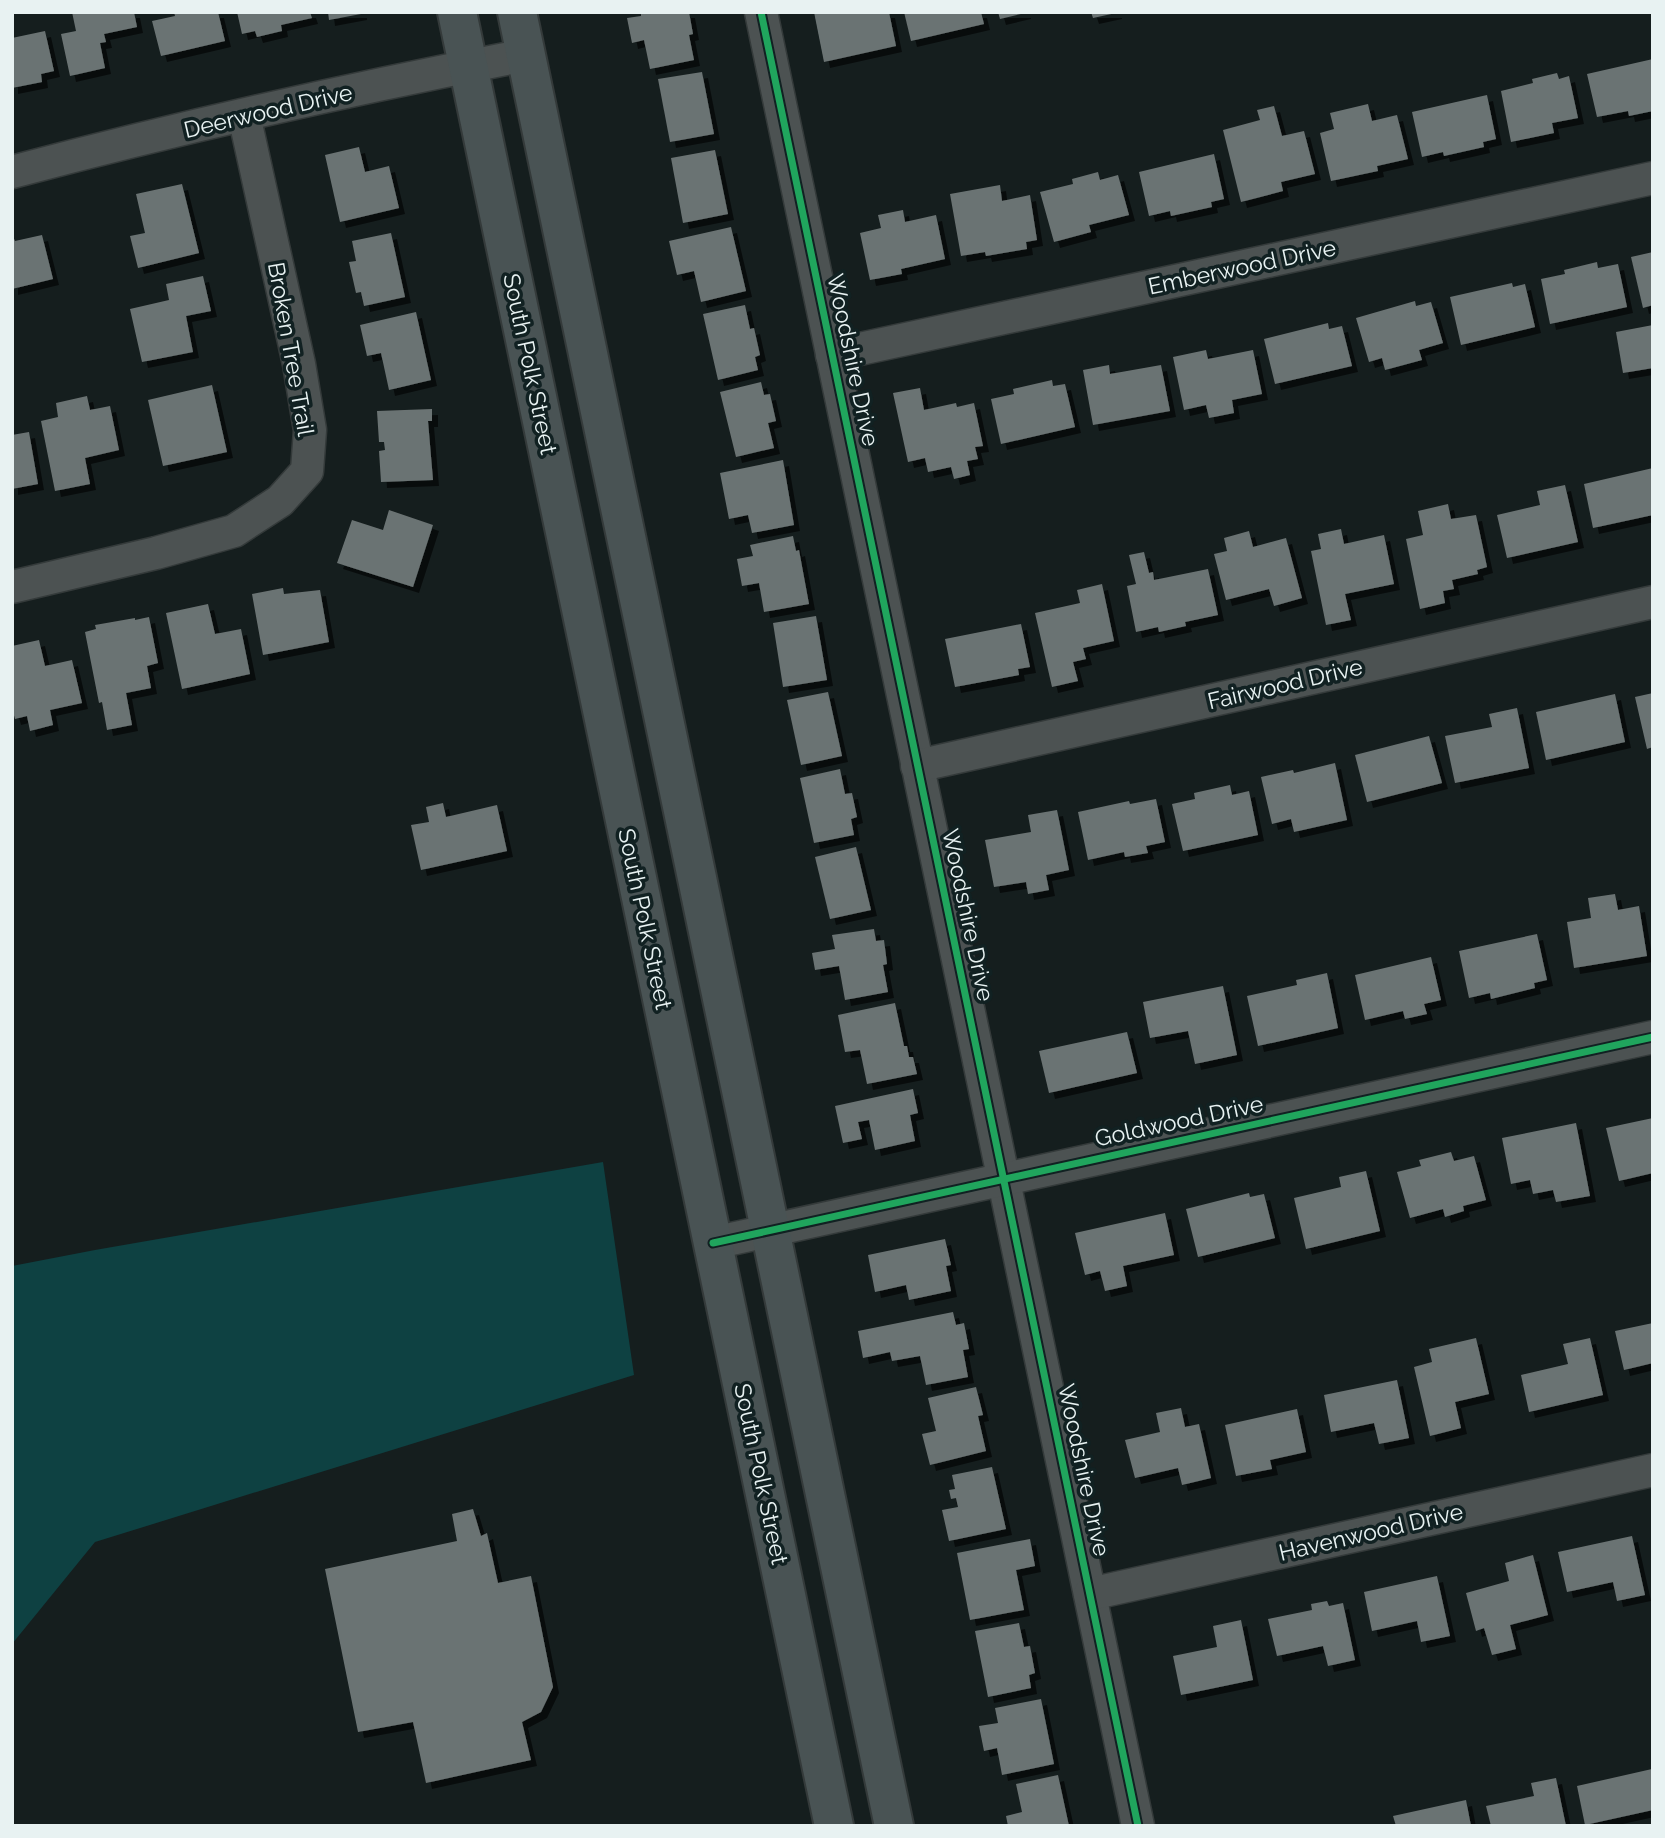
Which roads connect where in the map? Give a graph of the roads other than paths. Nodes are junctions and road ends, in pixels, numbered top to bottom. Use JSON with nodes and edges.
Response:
{"nodes":[{"id":1,"x":457,"y":12,"type":"edge"},
{"id":2,"x":517,"y":12,"type":"edge"},
{"id":3,"x":761,"y":12,"type":"edge"},
{"id":4,"x":526,"y":55,"type":"junction"},
{"id":5,"x":468,"y":66,"type":"junction"},
{"id":6,"x":244,"y":116,"type":"junction"},
{"id":7,"x":12,"y":172,"type":"edge"},
{"id":8,"x":1653,"y":178,"type":"edge"},
{"id":9,"x":832,"y":355,"type":"junction"},
{"id":10,"x":12,"y":587,"type":"edge"},
{"id":11,"x":1653,"y":602,"type":"edge"},
{"id":12,"x":660,"y":702,"type":"junction"},
{"id":13,"x":603,"y":714,"type":"junction"},
{"id":14,"x":917,"y":766,"type":"junction"},
{"id":15,"x":1653,"y":1037,"type":"edge"},
{"id":16,"x":1003,"y":1180,"type":"junction"},
{"id":17,"x":770,"y":1230,"type":"junction"},
{"id":18,"x":713,"y":1243,"type":"junction"},
{"id":19,"x":1653,"y":1469,"type":"edge"},
{"id":20,"x":1090,"y":1594,"type":"junction"},
{"id":21,"x":834,"y":1826,"type":"edge"},
{"id":22,"x":894,"y":1826,"type":"edge"},
{"id":23,"x":1138,"y":1826,"type":"edge"}],
"edges":[{"from":1,"to":5,"type":"main road","name":"South Polk Street"},
{"from":2,"to":4,"type":"main road"},
{"from":3,"to":9,"type":"street","name":"Woodshire Drive"},
{"from":4,"to":5,"type":"street","name":"Deerwood Drive"},
{"from":4,"to":12,"type":"main road"},
{"from":5,"to":6,"type":"street","name":"Deerwood Drive"},
{"from":5,"to":13,"type":"main road","name":"South Polk Street"},
{"from":6,"to":7,"type":"street","name":"Deerwood Drive"},
{"from":6,"to":10,"type":"street","name":"Broken Tree Trail"},
{"from":8,"to":9,"type":"street","name":"Emberwood Drive"},
{"from":9,"to":14,"type":"street","name":"Woodshire Drive"},
{"from":11,"to":14,"type":"street","name":"Fairwood Drive"},
{"from":12,"to":13,"type":"main road"},
{"from":12,"to":17,"type":"main road"},
{"from":13,"to":18,"type":"main road","name":"South Polk Street"},
{"from":14,"to":16,"type":"street","name":"Woodshire Drive"},
{"from":15,"to":16,"type":"street","name":"Goldwood Drive"},
{"from":16,"to":17,"type":"street","name":"Goldwood Drive"},
{"from":16,"to":20,"type":"street","name":"Woodshire Drive"},
{"from":17,"to":18,"type":"street","name":"Goldwood Drive"},
{"from":17,"to":22,"type":"main road"},
{"from":18,"to":21,"type":"main road","name":"South Polk Street"},
{"from":19,"to":20,"type":"street","name":"Havenwood Drive"},
{"from":20,"to":23,"type":"street","name":"Woodshire Drive"}]}
